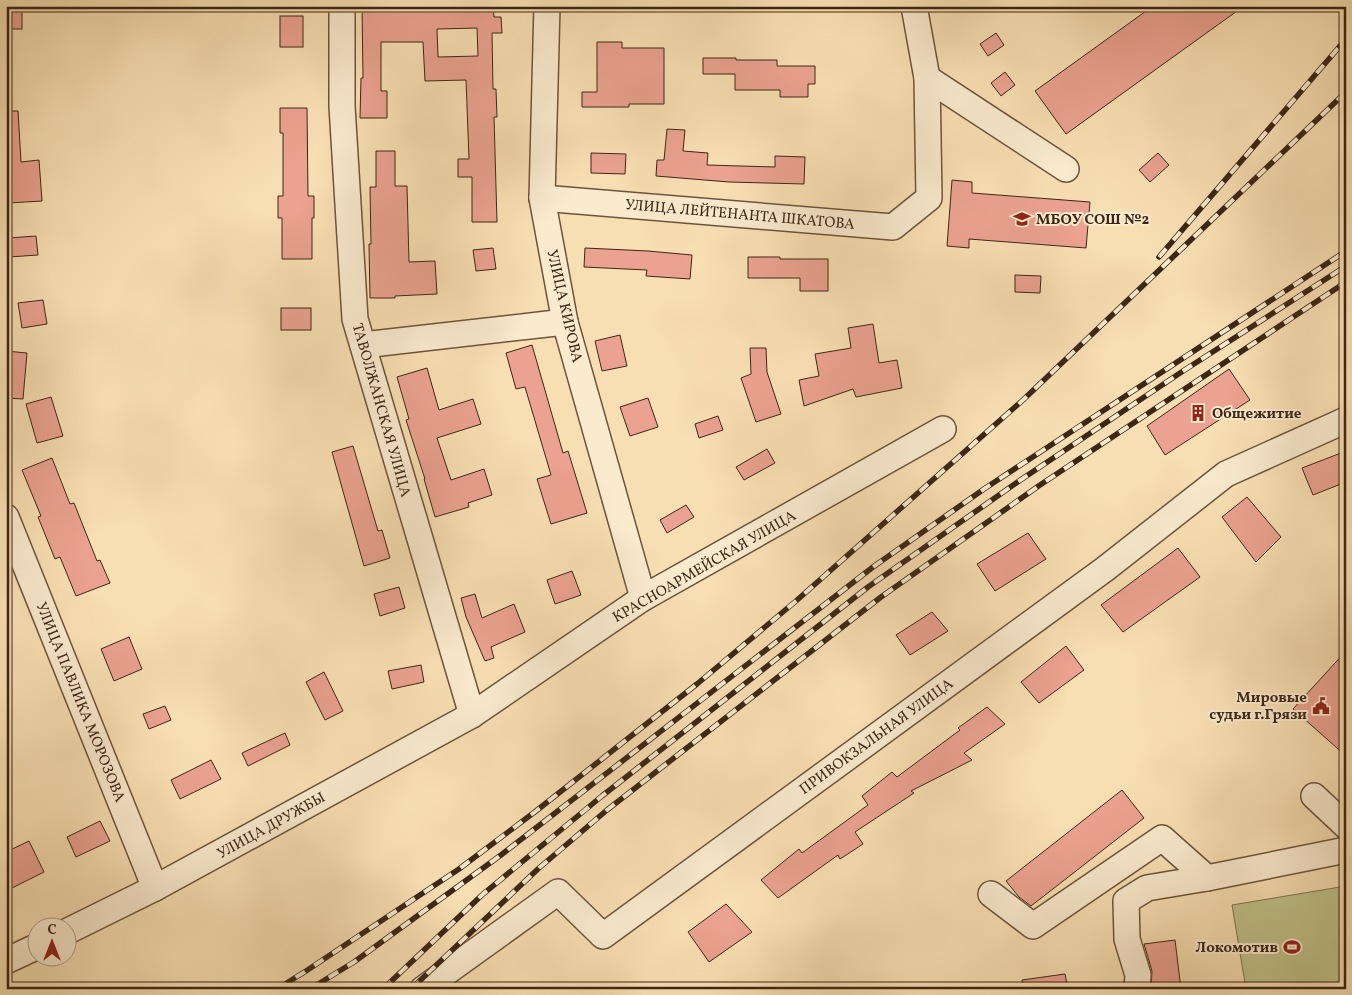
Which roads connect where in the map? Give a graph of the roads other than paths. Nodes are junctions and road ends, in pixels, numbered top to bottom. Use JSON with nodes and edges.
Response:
{"nodes":[{"id":1,"x":342,"y":6,"type":"edge"},
{"id":2,"x":547,"y":6,"type":"edge"},
{"id":3,"x":914,"y":6,"type":"edge"},
{"id":4,"x":927,"y":78,"type":"junction"},
{"id":5,"x":1066,"y":169,"type":"dead end"},
{"id":6,"x":542,"y":198,"type":"junction"},
{"id":7,"x":565,"y":322,"type":"junction"},
{"id":8,"x":363,"y":345,"type":"junction"},
{"id":9,"x":1346,"y":420,"type":"edge"},
{"id":10,"x":943,"y":429,"type":"dead end"},
{"id":11,"x":6,"y":517,"type":"edge"},
{"id":12,"x":643,"y":598,"type":"junction"},
{"id":13,"x":472,"y":715,"type":"junction"},
{"id":14,"x":1314,"y":796,"type":"dead end"},
{"id":15,"x":1346,"y":826,"type":"edge"},
{"id":16,"x":1346,"y":850,"type":"edge"},
{"id":17,"x":1207,"y":878,"type":"junction"},
{"id":18,"x":155,"y":888,"type":"junction"},
{"id":19,"x":991,"y":894,"type":"dead end"},
{"id":20,"x":78,"y":926,"type":"edge"},
{"id":21,"x":28,"y":951,"type":"edge"},
{"id":22,"x":6,"y":961,"type":"edge"},
{"id":23,"x":423,"y":989,"type":"edge"},
{"id":24,"x":1137,"y":989,"type":"edge"}],
"edges":[{"from":1,"to":8,"type":"street","name":"ТАВОЛЖАНСКАЯ УЛИЦА"},
{"from":2,"to":6,"type":"street","name":"УЛИЦА КИРОВА"},
{"from":3,"to":4,"type":"street"},
{"from":4,"to":5,"type":"street"},
{"from":4,"to":6,"type":"street","name":"УЛИЦА ЛЕЙТЕНАНТА ШКАТОВА"},
{"from":6,"to":7,"type":"street","name":"УЛИЦА КИРОВА"},
{"from":7,"to":8,"type":"street"},
{"from":7,"to":12,"type":"street","name":"УЛИЦА КИРОВА"},
{"from":8,"to":13,"type":"street","name":"ТАВОЛЖАНСКАЯ УЛИЦА"},
{"from":9,"to":23,"type":"street","name":"ПРИВОКЗАЛЬНАЯ УЛИЦА"},
{"from":10,"to":12,"type":"street","name":"КРАСНОАРМЕЙСКАЯ УЛИЦА"},
{"from":11,"to":18,"type":"street","name":"УЛИЦА ПАВЛИКА МОРОЗОВА"},
{"from":12,"to":13,"type":"street","name":"КРАСНОАРМЕЙСКАЯ УЛИЦА"},
{"from":13,"to":18,"type":"street","name":"УЛИЦА ДРУЖБЫ"},
{"from":14,"to":15,"type":"street"},
{"from":16,"to":17,"type":"street"},
{"from":17,"to":19,"type":"street"},
{"from":17,"to":24,"type":"street"},
{"from":18,"to":20,"type":"street","name":"УЛИЦА ДРУЖБЫ"},
{"from":21,"to":22,"type":"street"}]}
